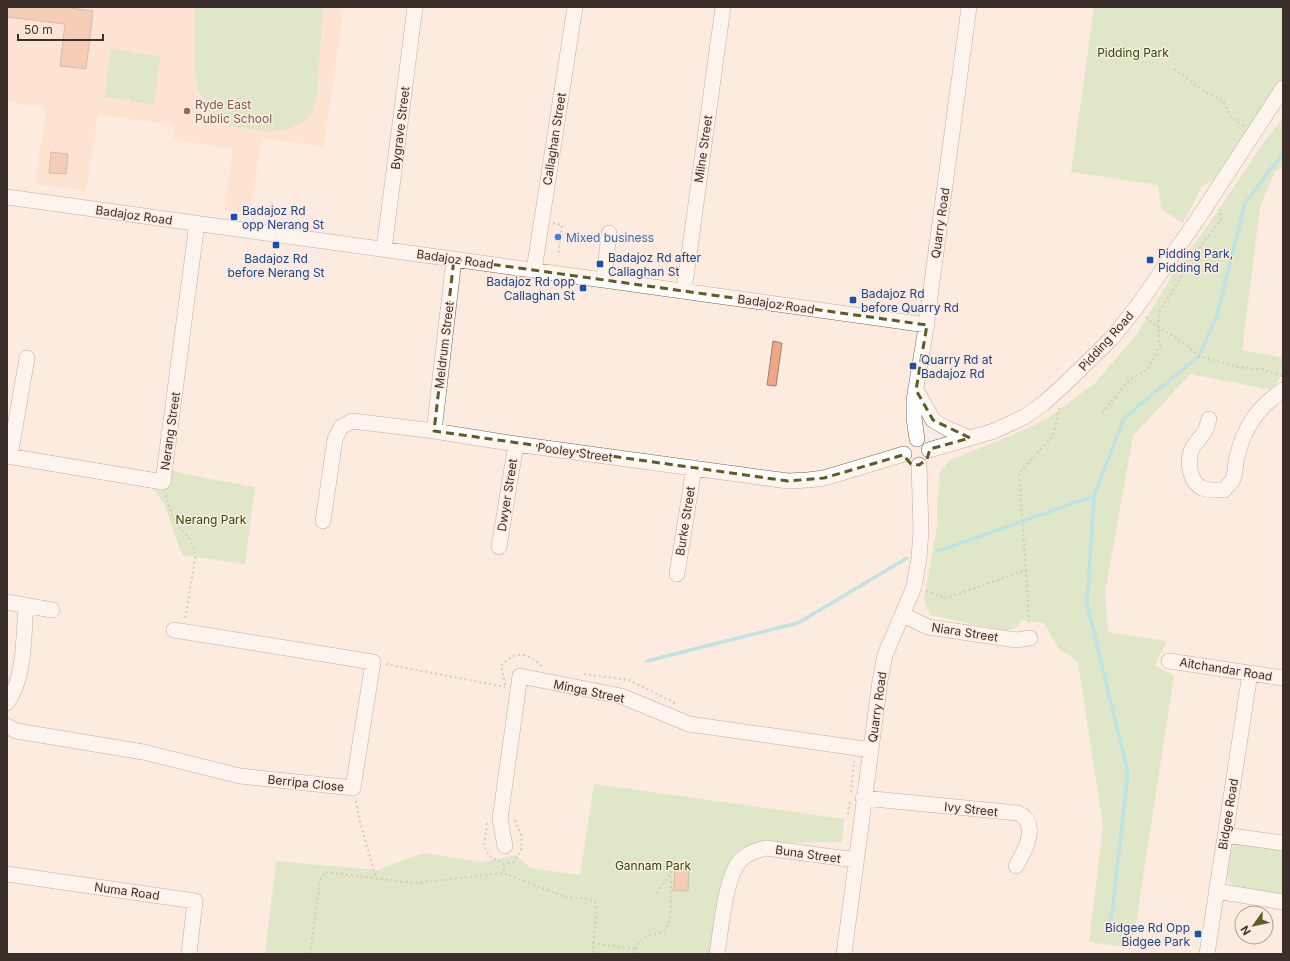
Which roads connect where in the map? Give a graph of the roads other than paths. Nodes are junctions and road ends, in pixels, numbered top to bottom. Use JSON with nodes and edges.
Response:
{"nodes":[{"id":1,"x":415,"y":7,"type":"edge"},
{"id":2,"x":575,"y":7,"type":"edge"},
{"id":3,"x":723,"y":7,"type":"edge"},
{"id":4,"x":969,"y":7,"type":"edge"},
{"id":5,"x":1283,"y":88,"type":"edge"},
{"id":6,"x":7,"y":197,"type":"edge"},
{"id":7,"x":197,"y":223,"type":"junction"},
{"id":8,"x":609,"y":233,"type":"dead end"},
{"id":9,"x":384,"y":250,"type":"junction"},
{"id":10,"x":454,"y":259,"type":"junction"},
{"id":11,"x":534,"y":270,"type":"junction"},
{"id":12,"x":604,"y":280,"type":"junction"},
{"id":13,"x":684,"y":291,"type":"junction"},
{"id":14,"x":927,"y":325,"type":"junction"},
{"id":15,"x":27,"y":358,"type":"dead end"},
{"id":16,"x":916,"y":390,"type":"junction"},
{"id":17,"x":1283,"y":390,"type":"edge"},
{"id":18,"x":1209,"y":419,"type":"dead end"},
{"id":19,"x":434,"y":431,"type":"junction"},
{"id":20,"x":970,"y":438,"type":"junction"},
{"id":21,"x":917,"y":439,"type":"junction"},
{"id":22,"x":516,"y":444,"type":"junction"},
{"id":23,"x":929,"y":450,"type":"junction"},
{"id":24,"x":904,"y":454,"type":"junction"},
{"id":25,"x":8,"y":456,"type":"edge"},
{"id":26,"x":919,"y":465,"type":"junction"},
{"id":27,"x":694,"y":468,"type":"junction"},
{"id":28,"x":323,"y":521,"type":"dead end"},
{"id":29,"x":499,"y":546,"type":"dead end"},
{"id":30,"x":677,"y":574,"type":"dead end"},
{"id":31,"x":7,"y":602,"type":"edge"},
{"id":32,"x":26,"y":605,"type":"junction"},
{"id":33,"x":52,"y":610,"type":"dead end"},
{"id":34,"x":903,"y":615,"type":"junction"},
{"id":35,"x":178,"y":631,"type":"road end"},
{"id":36,"x":1030,"y":638,"type":"road end"},
{"id":37,"x":1168,"y":661,"type":"dead end"},
{"id":38,"x":1250,"y":673,"type":"junction"},
{"id":39,"x":1283,"y":678,"type":"edge"},
{"id":40,"x":7,"y":703,"type":"edge"},
{"id":41,"x":7,"y":726,"type":"edge"},
{"id":42,"x":871,"y":750,"type":"junction"},
{"id":43,"x":864,"y":798,"type":"junction"},
{"id":44,"x":1225,"y":835,"type":"junction"},
{"id":45,"x":1283,"y":843,"type":"edge"},
{"id":46,"x":505,"y":846,"type":"dead end"},
{"id":47,"x":856,"y":860,"type":"junction"},
{"id":48,"x":1016,"y":866,"type":"dead end"},
{"id":49,"x":7,"y":874,"type":"edge"},
{"id":50,"x":1216,"y":891,"type":"junction"},
{"id":51,"x":1283,"y":902,"type":"edge"},
{"id":52,"x":188,"y":954,"type":"edge"},
{"id":53,"x":717,"y":954,"type":"edge"},
{"id":54,"x":844,"y":954,"type":"edge"},
{"id":55,"x":1207,"y":954,"type":"edge"}],
"edges":[{"from":1,"to":9,"type":"street","name":"Bygrave Street"},
{"from":2,"to":11,"type":"street","name":"Callaghan Street"},
{"from":3,"to":13,"type":"street","name":"Milne Street"},
{"from":4,"to":14,"type":"street","name":"Quarry Road"},
{"from":5,"to":20,"type":"street","name":"Pidding Road"},
{"from":6,"to":7,"type":"street","name":"Badajoz Road"},
{"from":7,"to":9,"type":"street","name":"Badajoz Road"},
{"from":7,"to":25,"type":"street","name":"Nerang Street"},
{"from":8,"to":12,"type":"street"},
{"from":9,"to":10,"type":"street","name":"Badajoz Road"},
{"from":10,"to":11,"type":"street","name":"Badajoz Road"},
{"from":10,"to":19,"type":"street","name":"Meldrum Street"},
{"from":11,"to":12,"type":"street","name":"Badajoz Road"},
{"from":12,"to":13,"type":"street","name":"Badajoz Road"},
{"from":13,"to":14,"type":"street","name":"Badajoz Road"},
{"from":14,"to":16,"type":"street","name":"Quarry Road"},
{"from":15,"to":25,"type":"street"},
{"from":16,"to":20,"type":"street"},
{"from":16,"to":21,"type":"street","name":"Quarry Road"},
{"from":17,"to":18,"type":"street"},
{"from":19,"to":22,"type":"street","name":"Pooley Street"},
{"from":19,"to":28,"type":"street","name":"Pooley Street"},
{"from":20,"to":23,"type":"street","name":"Pidding Road"},
{"from":21,"to":23,"type":"street"},
{"from":21,"to":24,"type":"street"},
{"from":22,"to":27,"type":"street","name":"Pooley Street"},
{"from":22,"to":29,"type":"street","name":"Dwyer Street"},
{"from":23,"to":26,"type":"street"},
{"from":24,"to":26,"type":"street"},
{"from":24,"to":27,"type":"street","name":"Pooley Street"},
{"from":26,"to":34,"type":"street","name":"Quarry Road"},
{"from":27,"to":30,"type":"street","name":"Burke Street"},
{"from":31,"to":32,"type":"street"},
{"from":32,"to":33,"type":"street"},
{"from":32,"to":40,"type":"street"},
{"from":34,"to":36,"type":"street","name":"Niara Street"},
{"from":34,"to":42,"type":"street","name":"Quarry Road"},
{"from":35,"to":41,"type":"street","name":"Berripa Close"},
{"from":37,"to":38,"type":"street","name":"Aitchandar Road"},
{"from":38,"to":39,"type":"street","name":"Aitchandar Road"},
{"from":38,"to":44,"type":"street","name":"Bidgee Road"},
{"from":42,"to":43,"type":"street","name":"Quarry Road"},
{"from":42,"to":46,"type":"street","name":"Minga Street"},
{"from":43,"to":47,"type":"street","name":"Quarry Road"},
{"from":43,"to":48,"type":"street","name":"Ivy Street"},
{"from":44,"to":45,"type":"street"},
{"from":44,"to":50,"type":"street","name":"Bidgee Road"},
{"from":47,"to":53,"type":"street","name":"Buna Street"},
{"from":47,"to":54,"type":"street","name":"Quarry Road"},
{"from":49,"to":52,"type":"street","name":"Numa Road"},
{"from":50,"to":51,"type":"street"},
{"from":50,"to":55,"type":"street","name":"Bidgee Road"}]}
